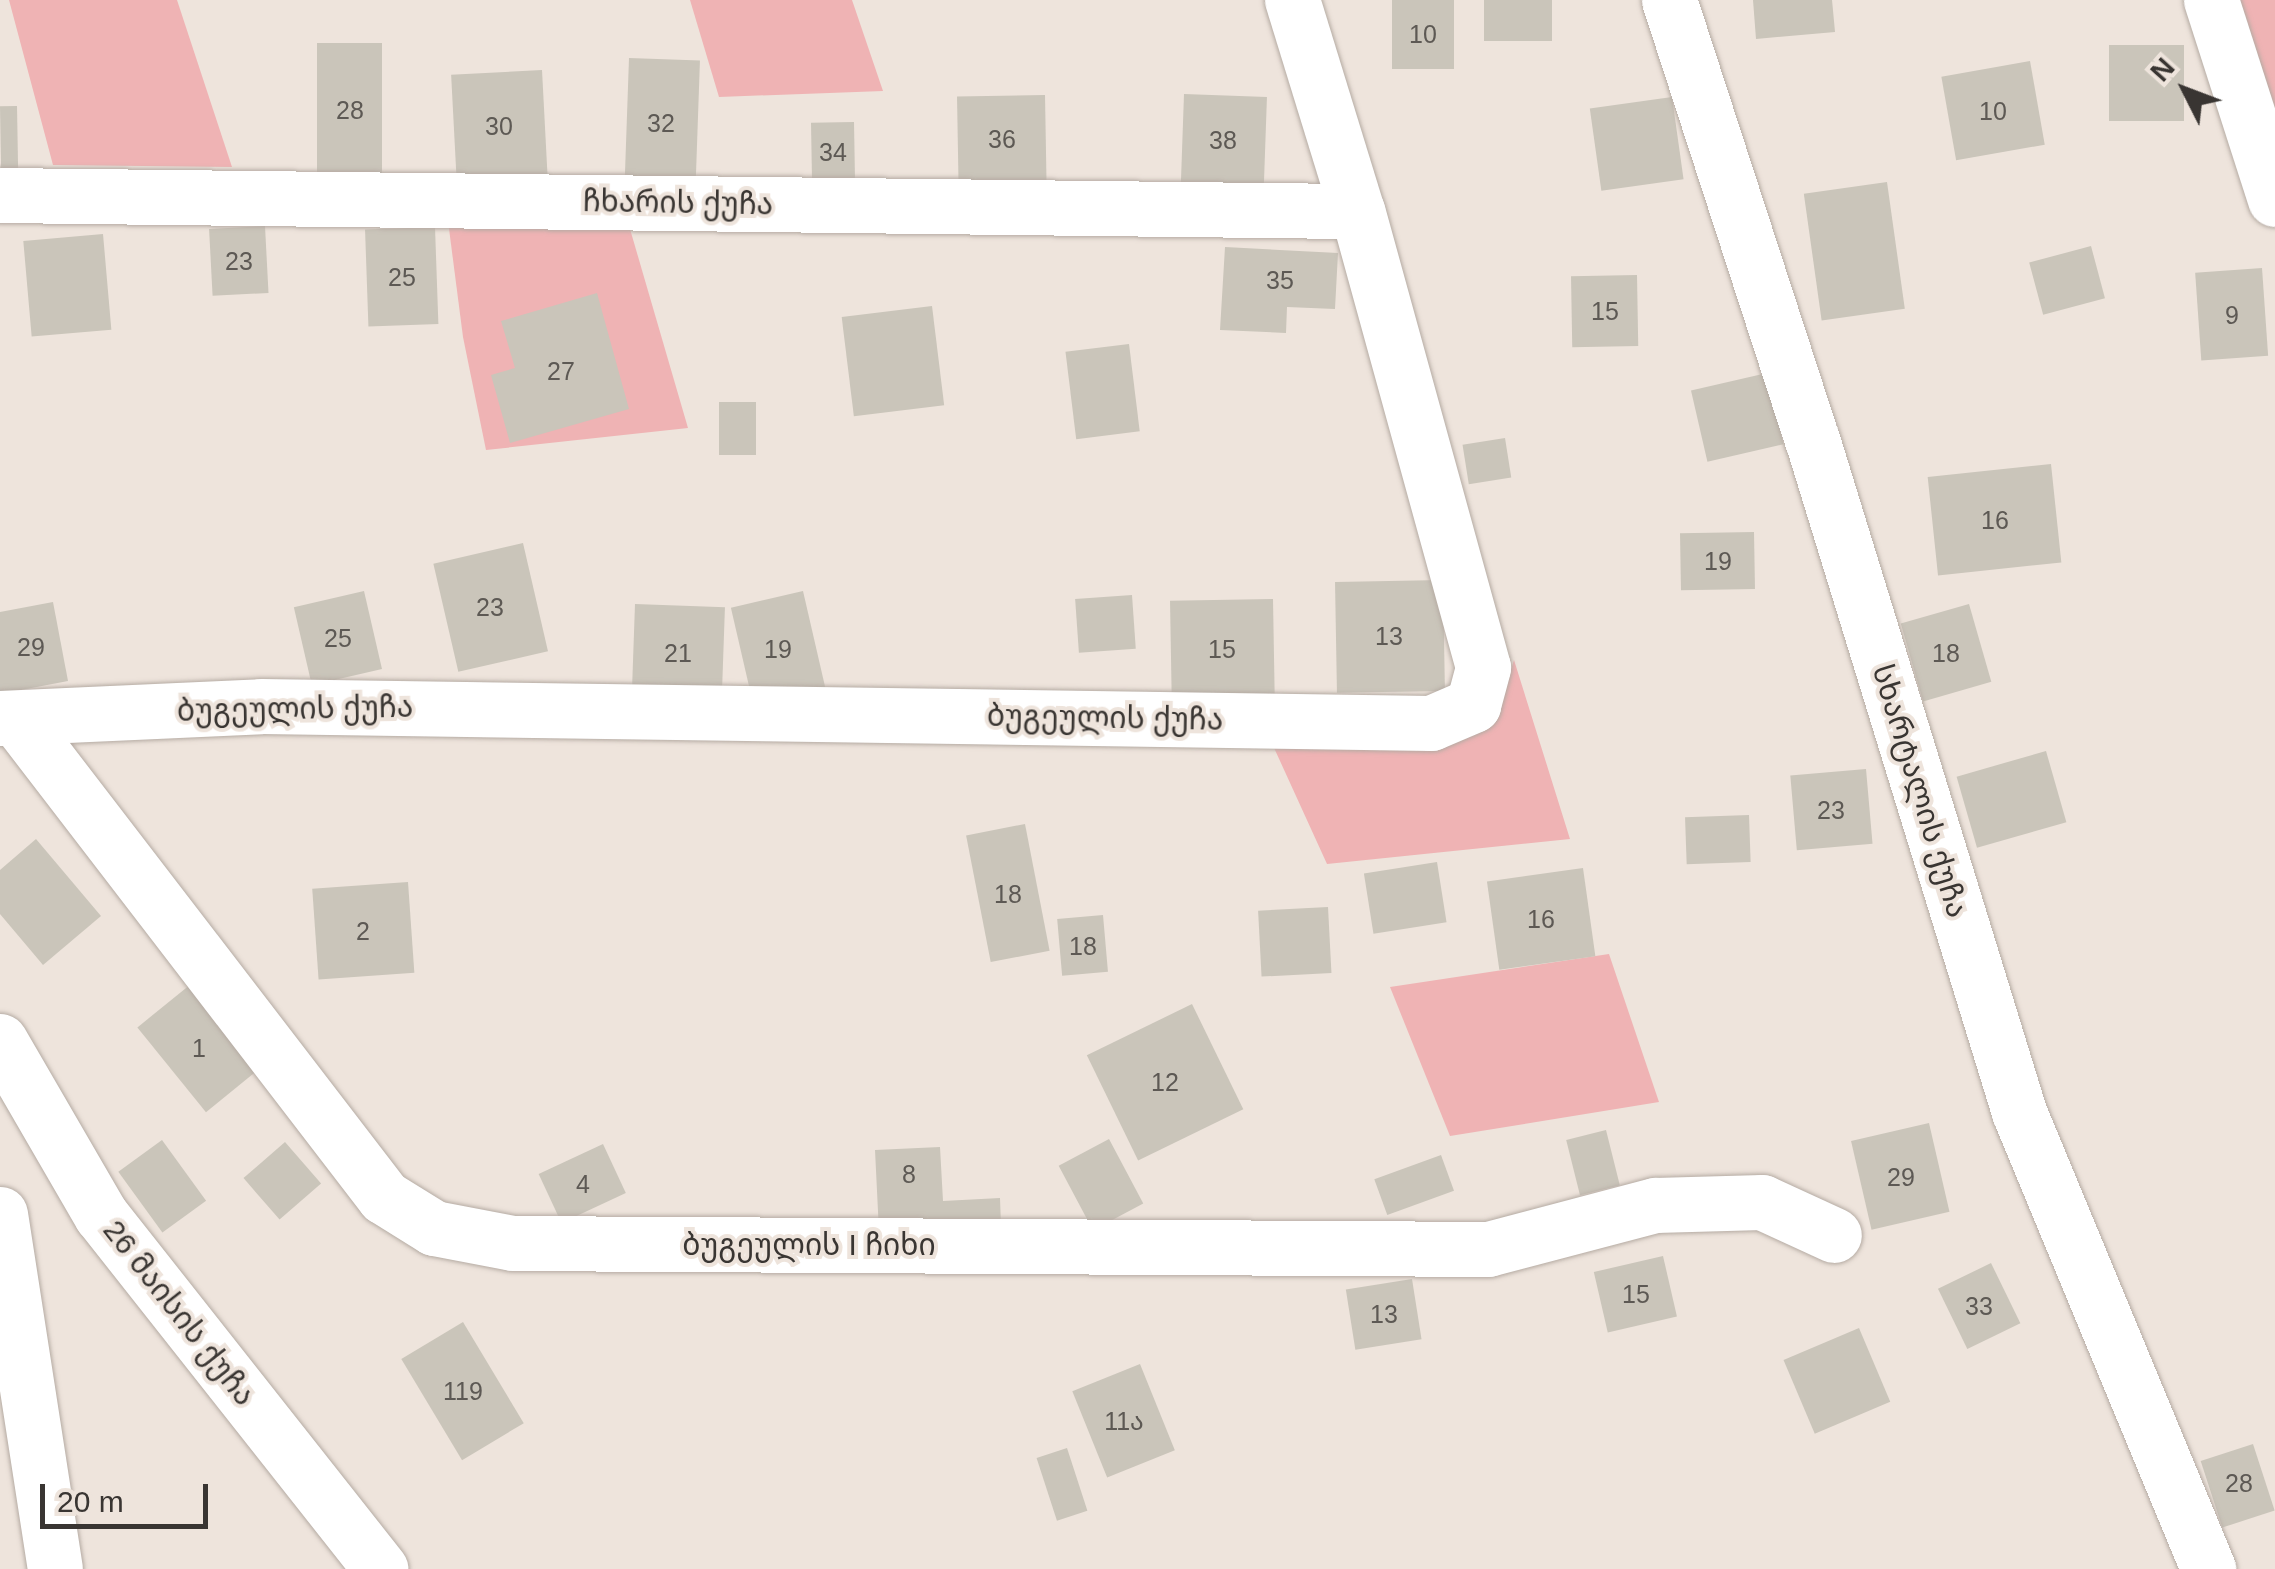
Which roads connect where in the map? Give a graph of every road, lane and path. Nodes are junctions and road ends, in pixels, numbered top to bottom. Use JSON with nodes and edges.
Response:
{"nodes":[{"id":1,"x":1292,"y":0,"type":"edge"},
{"id":2,"x":1669,"y":0,"type":"edge"},
{"id":3,"x":2211,"y":0,"type":"edge"},
{"id":4,"x":0,"y":195,"type":"edge"},
{"id":5,"x":2275,"y":199,"type":"edge"},
{"id":6,"x":1356,"y":211,"type":"junction"},
{"id":7,"x":8,"y":718,"type":"edge"},
{"id":8,"x":0,"y":1041,"type":"edge"},
{"id":9,"x":0,"y":1219,"type":"edge"},
{"id":10,"x":1834,"y":1236,"type":"dead end"},
{"id":11,"x":55,"y":1569,"type":"edge"},
{"id":12,"x":381,"y":1569,"type":"edge"},
{"id":13,"x":2208,"y":1569,"type":"edge"}],
"edges":[{"from":1,"to":6,"type":"street","name":"ბუგეულის ქუჩა"},
{"from":2,"to":13,"type":"street","name":"სხარტალის ქუჩა"},
{"from":3,"to":5,"type":"street"},
{"from":4,"to":6,"type":"street","name":"ჩხარის ქუჩა"},
{"from":6,"to":7,"type":"street","name":"ბუგეულის ქუჩა"},
{"from":7,"to":10,"type":"street","name":"ბუგეულის I ჩიხი"},
{"from":8,"to":12,"type":"street","name":"26 მაისის ქუჩა"},
{"from":9,"to":11,"type":"street"}]}
